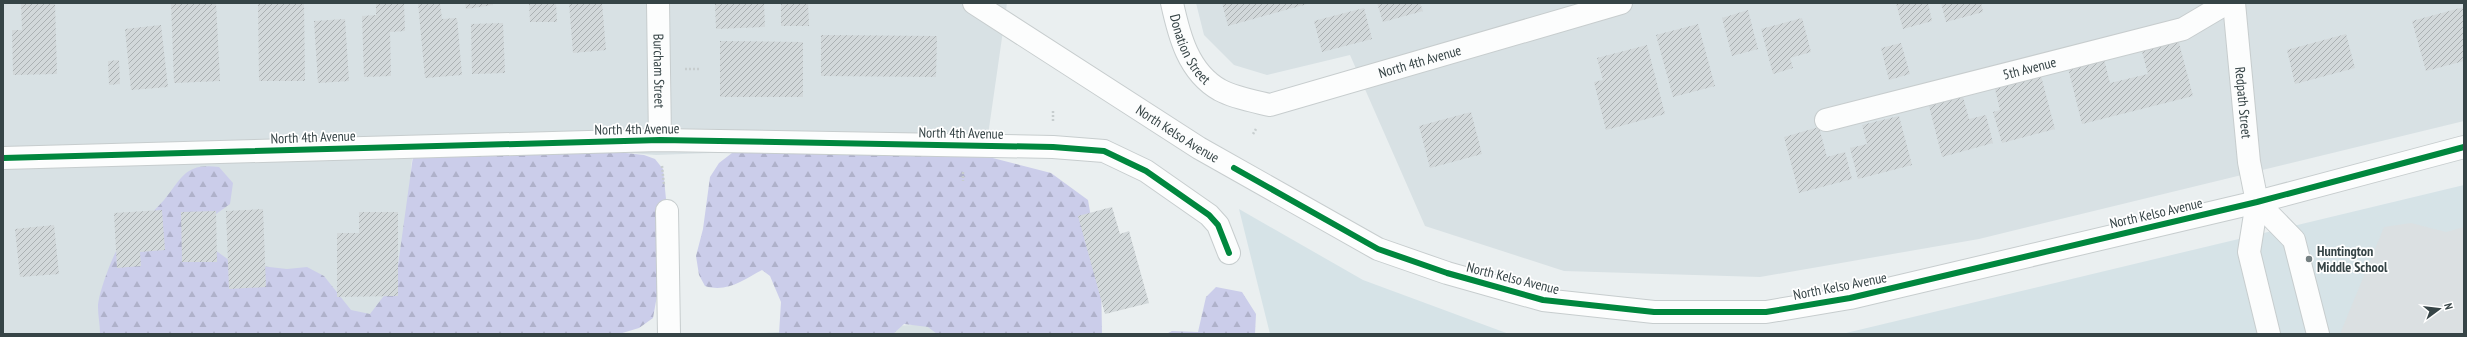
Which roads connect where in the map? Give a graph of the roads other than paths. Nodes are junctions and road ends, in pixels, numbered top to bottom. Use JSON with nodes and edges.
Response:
{"nodes":[{"id":1,"x":658,"y":3,"type":"edge"},
{"id":2,"x":974,"y":3,"type":"edge"},
{"id":3,"x":1172,"y":3,"type":"edge"},
{"id":4,"x":1621,"y":3,"type":"edge"},
{"id":5,"x":2227,"y":3,"type":"edge"},
{"id":6,"x":2234,"y":3,"type":"edge"},
{"id":7,"x":1218,"y":89,"type":"joint"},
{"id":8,"x":1826,"y":120,"type":"dead end"},
{"id":9,"x":660,"y":140,"type":"junction"},
{"id":10,"x":2464,"y":147,"type":"edge"},
{"id":11,"x":3,"y":158,"type":"edge"},
{"id":12,"x":2257,"y":202,"type":"junction"},
{"id":13,"x":667,"y":211,"type":"road end"},
{"id":14,"x":1229,"y":253,"type":"dead end"},
{"id":15,"x":669,"y":334,"type":"edge"},
{"id":16,"x":2269,"y":334,"type":"edge"},
{"id":17,"x":2318,"y":334,"type":"edge"}],
"edges":[{"from":1,"to":9,"type":"street","name":"Burcham Street"},
{"from":2,"to":12,"type":"street","name":"North Kelso Avenue"},
{"from":3,"to":7,"type":"street","name":"Donation Street"},
{"from":4,"to":7,"type":"street","name":"North 4th Avenue"},
{"from":5,"to":8,"type":"street","name":"5th Avenue"},
{"from":6,"to":12,"type":"street","name":"Redpath Street"},
{"from":9,"to":11,"type":"street","name":"North 4th Avenue"},
{"from":9,"to":14,"type":"street","name":"North 4th Avenue"},
{"from":10,"to":12,"type":"street","name":"North Kelso Avenue"},
{"from":12,"to":16,"type":"street"},
{"from":12,"to":17,"type":"street"},
{"from":13,"to":15,"type":"street"}]}
